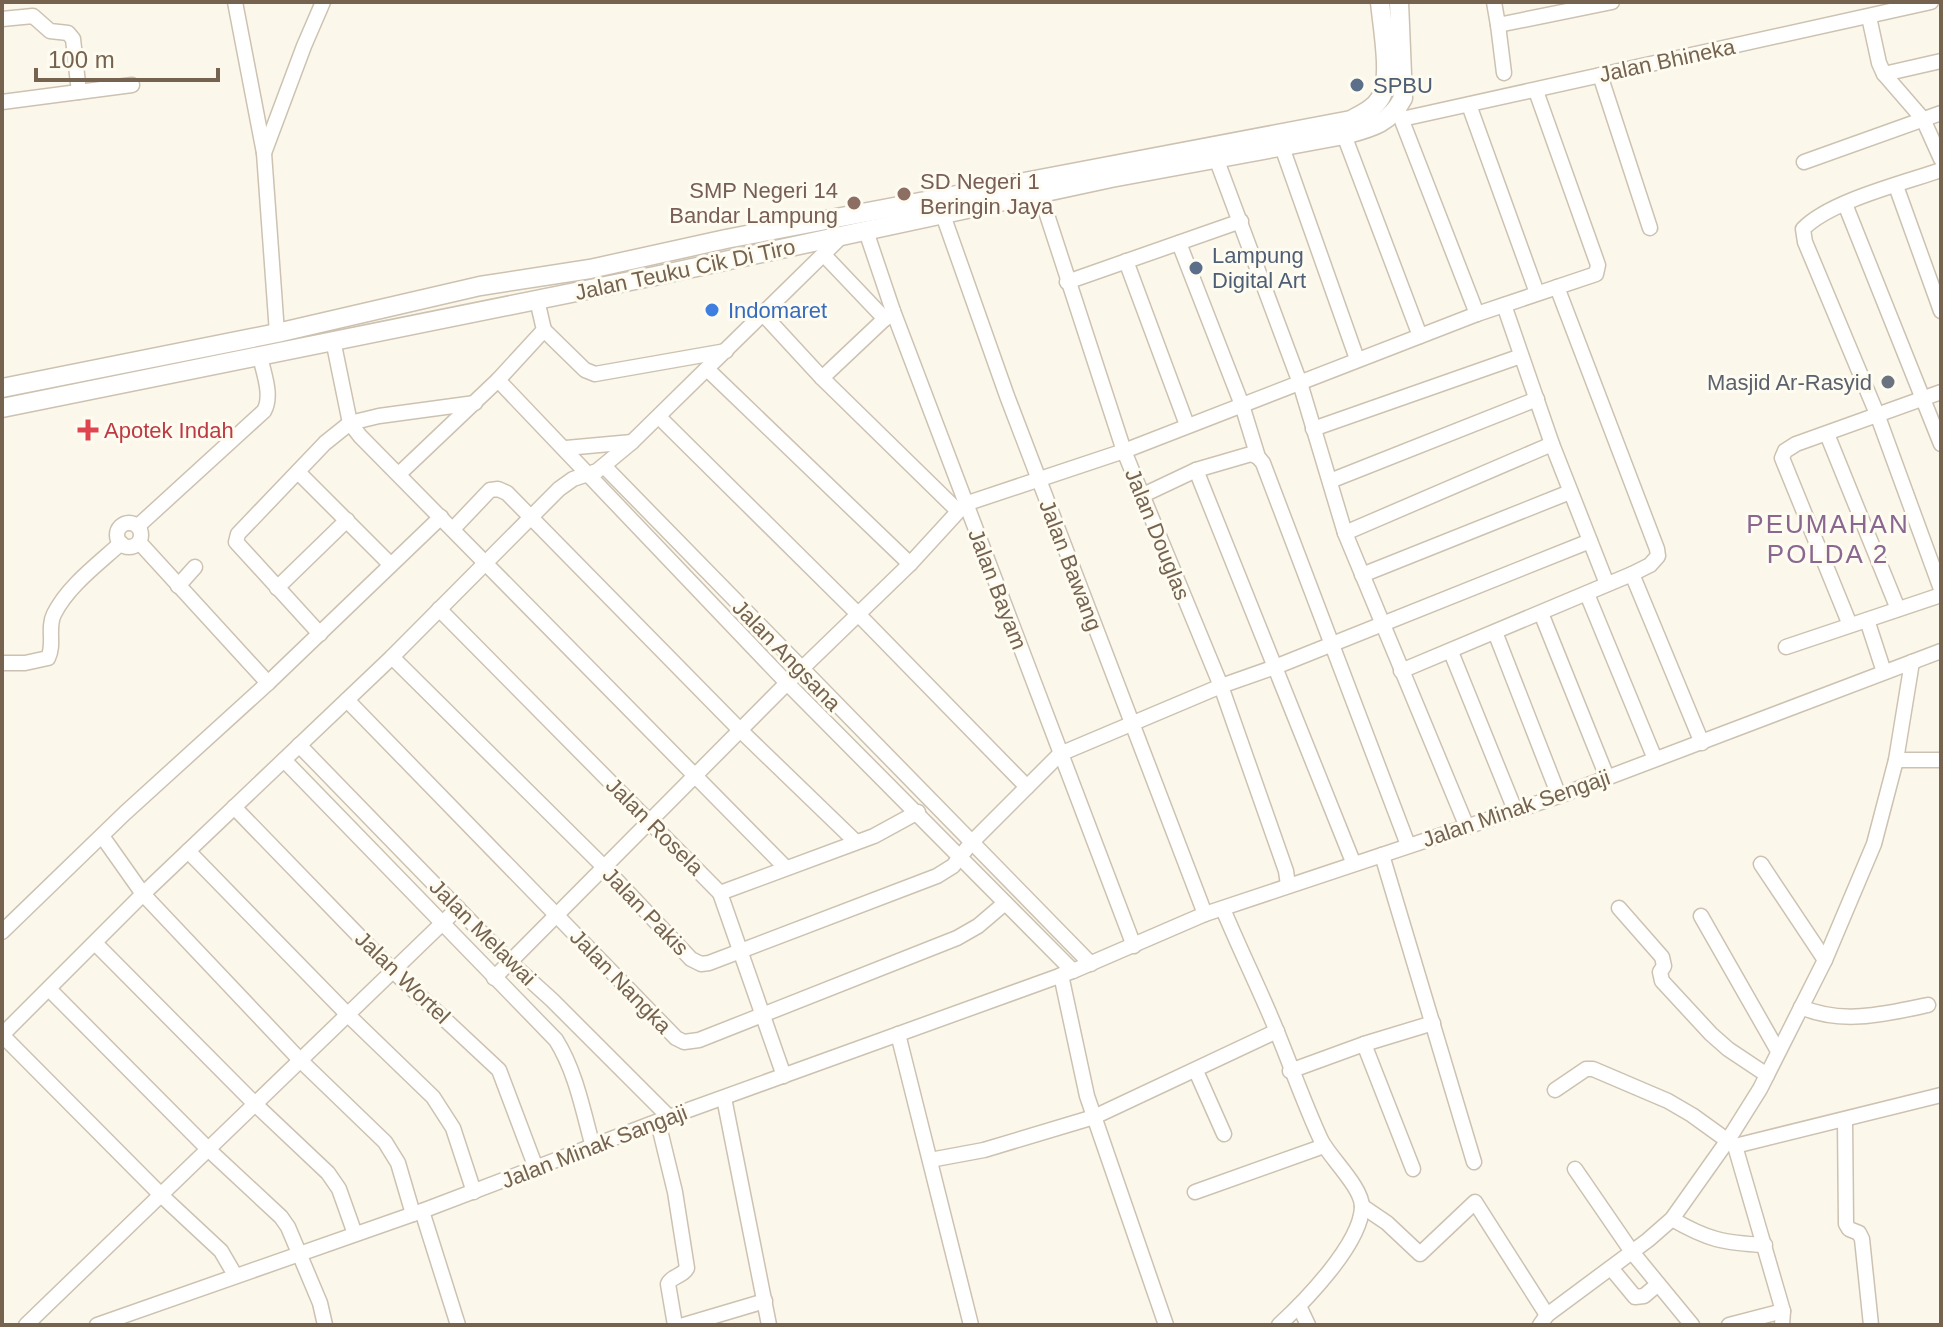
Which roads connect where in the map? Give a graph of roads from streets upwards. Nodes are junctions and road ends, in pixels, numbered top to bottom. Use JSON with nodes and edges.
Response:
{"nodes":[{"id":1,"x":235,"y":2,"type":"edge"},
{"id":2,"x":323,"y":2,"type":"edge"},
{"id":3,"x":1380,"y":2,"type":"edge"},
{"id":4,"x":1399,"y":2,"type":"edge"},
{"id":5,"x":1494,"y":2,"type":"edge"},
{"id":6,"x":1612,"y":2,"type":"edge"},
{"id":7,"x":1931,"y":2,"type":"edge"},
{"id":8,"x":1869,"y":17,"type":"junction"},
{"id":9,"x":2,"y":19,"type":"edge"},
{"id":10,"x":1498,"y":25,"type":"junction"},
{"id":11,"x":1941,"y":61,"type":"edge"},
{"id":12,"x":1504,"y":73,"type":"dead end"},
{"id":13,"x":1884,"y":74,"type":"junction"},
{"id":14,"x":1600,"y":75,"type":"junction"},
{"id":15,"x":132,"y":85,"type":"dead end"},
{"id":16,"x":1536,"y":91,"type":"junction"},
{"id":17,"x":79,"y":92,"type":"junction"},
{"id":18,"x":2,"y":102,"type":"edge"},
{"id":19,"x":1469,"y":105,"type":"junction"},
{"id":20,"x":1941,"y":113,"type":"edge"},
{"id":21,"x":1400,"y":114,"type":"junction"},
{"id":22,"x":1923,"y":119,"type":"junction"},
{"id":23,"x":1344,"y":135,"type":"junction"},
{"id":24,"x":1282,"y":147,"type":"junction"},
{"id":25,"x":1214,"y":152,"type":"junction"},
{"id":26,"x":264,"y":153,"type":"junction"},
{"id":27,"x":1941,"y":159,"type":"edge"},
{"id":28,"x":1804,"y":162,"type":"dead end"},
{"id":29,"x":1941,"y":170,"type":"edge"},
{"id":30,"x":1896,"y":186,"type":"junction"},
{"id":31,"x":1037,"y":187,"type":"junction"},
{"id":32,"x":1845,"y":204,"type":"junction"},
{"id":33,"x":943,"y":215,"type":"junction"},
{"id":34,"x":1241,"y":221,"type":"junction"},
{"id":35,"x":1650,"y":228,"type":"dead end"},
{"id":36,"x":866,"y":231,"type":"junction"},
{"id":37,"x":807,"y":234,"type":"junction"},
{"id":38,"x":843,"y":236,"type":"junction"},
{"id":39,"x":1179,"y":243,"type":"junction"},
{"id":40,"x":824,"y":255,"type":"junction"},
{"id":41,"x":1126,"y":261,"type":"junction"},
{"id":42,"x":590,"y":269,"type":"junction"},
{"id":43,"x":1067,"y":282,"type":"junction"},
{"id":44,"x":599,"y":287,"type":"junction"},
{"id":45,"x":1557,"y":287,"type":"junction"},
{"id":46,"x":1537,"y":293,"type":"junction"},
{"id":47,"x":538,"y":302,"type":"junction"},
{"id":48,"x":1504,"y":305,"type":"junction"},
{"id":49,"x":1941,"y":311,"type":"edge"},
{"id":50,"x":763,"y":314,"type":"junction"},
{"id":51,"x":1477,"y":314,"type":"junction"},
{"id":52,"x":889,"y":315,"type":"junction"},
{"id":53,"x":544,"y":330,"type":"junction"},
{"id":54,"x":277,"y":333,"type":"junction"},
{"id":55,"x":1420,"y":336,"type":"junction"},
{"id":56,"x":333,"y":344,"type":"junction"},
{"id":57,"x":190,"y":349,"type":"junction"},
{"id":58,"x":726,"y":351,"type":"junction"},
{"id":59,"x":260,"y":356,"type":"junction"},
{"id":60,"x":1521,"y":356,"type":"junction"},
{"id":61,"x":142,"y":359,"type":"junction"},
{"id":62,"x":1357,"y":359,"type":"junction"},
{"id":63,"x":194,"y":368,"type":"junction"},
{"id":64,"x":707,"y":369,"type":"junction"},
{"id":65,"x":147,"y":378,"type":"junction"},
{"id":66,"x":822,"y":378,"type":"junction"},
{"id":67,"x":498,"y":380,"type":"junction"},
{"id":68,"x":1300,"y":383,"type":"junction"},
{"id":69,"x":2,"y":388,"type":"edge"},
{"id":70,"x":1941,"y":392,"type":"edge"},
{"id":71,"x":1537,"y":399,"type":"junction"},
{"id":72,"x":1923,"y":399,"type":"junction"},
{"id":73,"x":475,"y":403,"type":"junction"},
{"id":74,"x":1242,"y":405,"type":"junction"},
{"id":75,"x":2,"y":408,"type":"edge"},
{"id":76,"x":1877,"y":414,"type":"junction"},
{"id":77,"x":659,"y":417,"type":"junction"},
{"id":78,"x":350,"y":423,"type":"junction"},
{"id":79,"x":1187,"y":425,"type":"junction"},
{"id":80,"x":1313,"y":429,"type":"junction"},
{"id":81,"x":1827,"y":434,"type":"junction"},
{"id":82,"x":632,"y":442,"type":"junction"},
{"id":83,"x":1552,"y":444,"type":"junction"},
{"id":84,"x":1941,"y":444,"type":"edge"},
{"id":85,"x":566,"y":448,"type":"junction"},
{"id":86,"x":1124,"y":451,"type":"junction"},
{"id":87,"x":1258,"y":457,"type":"junction"},
{"id":88,"x":604,"y":466,"type":"junction"},
{"id":89,"x":1196,"y":470,"type":"junction"},
{"id":90,"x":298,"y":472,"type":"junction"},
{"id":91,"x":399,"y":474,"type":"junction"},
{"id":92,"x":590,"y":475,"type":"junction"},
{"id":93,"x":1039,"y":481,"type":"junction"},
{"id":94,"x":1330,"y":481,"type":"junction"},
{"id":95,"x":1570,"y":492,"type":"junction"},
{"id":96,"x":1141,"y":496,"type":"junction"},
{"id":97,"x":961,"y":507,"type":"junction"},
{"id":98,"x":441,"y":517,"type":"junction"},
{"id":99,"x":532,"y":517,"type":"junction"},
{"id":100,"x":347,"y":520,"type":"junction"},
{"id":101,"x":138,"y":526,"type":"junction"},
{"id":102,"x":453,"y":529,"type":"junction"},
{"id":103,"x":1345,"y":533,"type":"junction"},
{"id":104,"x":1590,"y":541,"type":"junction"},
{"id":105,"x":139,"y":542,"type":"junction"},
{"id":106,"x":121,"y":543,"type":"junction"},
{"id":107,"x":487,"y":563,"type":"junction"},
{"id":108,"x":390,"y":564,"type":"junction"},
{"id":109,"x":910,"y":564,"type":"junction"},
{"id":110,"x":195,"y":567,"type":"dead end"},
{"id":111,"x":1632,"y":574,"type":"junction"},
{"id":112,"x":1362,"y":575,"type":"junction"},
{"id":113,"x":1607,"y":584,"type":"junction"},
{"id":114,"x":178,"y":586,"type":"junction"},
{"id":115,"x":277,"y":588,"type":"junction"},
{"id":116,"x":1941,"y":592,"type":"edge"},
{"id":117,"x":1587,"y":594,"type":"junction"},
{"id":118,"x":439,"y":609,"type":"junction"},
{"id":119,"x":1898,"y":609,"type":"junction"},
{"id":120,"x":1541,"y":613,"type":"junction"},
{"id":121,"x":859,"y":615,"type":"junction"},
{"id":122,"x":1867,"y":620,"type":"junction"},
{"id":123,"x":1382,"y":624,"type":"junction"},
{"id":124,"x":1850,"y":625,"type":"junction"},
{"id":125,"x":1495,"y":632,"type":"junction"},
{"id":126,"x":320,"y":634,"type":"junction"},
{"id":127,"x":1332,"y":644,"type":"junction"},
{"id":128,"x":1786,"y":647,"type":"dead end"},
{"id":129,"x":1941,"y":651,"type":"edge"},
{"id":130,"x":1451,"y":652,"type":"junction"},
{"id":131,"x":392,"y":657,"type":"junction"},
{"id":132,"x":1912,"y":662,"type":"junction"},
{"id":133,"x":2,"y":663,"type":"edge"},
{"id":134,"x":1275,"y":667,"type":"junction"},
{"id":135,"x":801,"y":669,"type":"junction"},
{"id":136,"x":1401,"y":671,"type":"junction"},
{"id":137,"x":1884,"y":672,"type":"junction"},
{"id":138,"x":268,"y":683,"type":"junction"},
{"id":139,"x":787,"y":683,"type":"junction"},
{"id":140,"x":1221,"y":686,"type":"junction"},
{"id":141,"x":347,"y":700,"type":"junction"},
{"id":142,"x":1132,"y":724,"type":"junction"},
{"id":143,"x":740,"y":730,"type":"junction"},
{"id":144,"x":1702,"y":743,"type":"junction"},
{"id":145,"x":299,"y":745,"type":"junction"},
{"id":146,"x":1060,"y":754,"type":"junction"},
{"id":147,"x":1655,"y":759,"type":"junction"},
{"id":148,"x":284,"y":760,"type":"junction"},
{"id":149,"x":1896,"y":760,"type":"junction"},
{"id":150,"x":1941,"y":760,"type":"edge"},
{"id":151,"x":695,"y":777,"type":"junction"},
{"id":152,"x":1607,"y":777,"type":"junction"},
{"id":153,"x":1027,"y":787,"type":"junction"},
{"id":154,"x":1559,"y":796,"type":"junction"},
{"id":155,"x":234,"y":807,"type":"junction"},
{"id":156,"x":1515,"y":810,"type":"junction"},
{"id":157,"x":918,"y":812,"type":"junction"},
{"id":158,"x":650,"y":821,"type":"junction"},
{"id":159,"x":1467,"y":827,"type":"junction"},
{"id":160,"x":102,"y":836,"type":"junction"},
{"id":161,"x":856,"y":842,"type":"junction"},
{"id":162,"x":971,"y":843,"type":"junction"},
{"id":163,"x":1408,"y":845,"type":"junction"},
{"id":164,"x":188,"y":851,"type":"junction"},
{"id":165,"x":1382,"y":855,"type":"junction"},
{"id":166,"x":960,"y":858,"type":"junction"},
{"id":167,"x":1353,"y":862,"type":"junction"},
{"id":168,"x":1761,"y":864,"type":"dead end"},
{"id":169,"x":603,"y":866,"type":"junction"},
{"id":170,"x":785,"y":867,"type":"junction"},
{"id":171,"x":1288,"y":885,"type":"junction"},
{"id":172,"x":720,"y":893,"type":"junction"},
{"id":173,"x":143,"y":894,"type":"junction"},
{"id":174,"x":1005,"y":903,"type":"junction"},
{"id":175,"x":458,"y":908,"type":"junction"},
{"id":176,"x":1619,"y":908,"type":"dead end"},
{"id":177,"x":1223,"y":909,"type":"junction"},
{"id":178,"x":557,"y":914,"type":"junction"},
{"id":179,"x":1205,"y":914,"type":"junction"},
{"id":180,"x":1701,"y":916,"type":"dead end"},
{"id":181,"x":441,"y":924,"type":"junction"},
{"id":182,"x":2,"y":932,"type":"edge"},
{"id":183,"x":96,"y":944,"type":"junction"},
{"id":184,"x":1134,"y":946,"type":"junction"},
{"id":185,"x":740,"y":950,"type":"junction"},
{"id":186,"x":1825,"y":960,"type":"junction"},
{"id":187,"x":509,"y":961,"type":"junction"},
{"id":188,"x":1091,"y":964,"type":"junction"},
{"id":189,"x":393,"y":971,"type":"junction"},
{"id":190,"x":1067,"y":973,"type":"junction"},
{"id":191,"x":494,"y":978,"type":"junction"},
{"id":192,"x":49,"y":989,"type":"junction"},
{"id":193,"x":552,"y":1000,"type":"junction"},
{"id":194,"x":1928,"y":1005,"type":"dead end"},
{"id":195,"x":1801,"y":1007,"type":"junction"},
{"id":196,"x":348,"y":1015,"type":"junction"},
{"id":197,"x":761,"y":1015,"type":"junction"},
{"id":198,"x":535,"y":1017,"type":"junction"},
{"id":199,"x":1433,"y":1023,"type":"junction"},
{"id":200,"x":1277,"y":1031,"type":"junction"},
{"id":201,"x":898,"y":1034,"type":"junction"},
{"id":202,"x":2,"y":1035,"type":"edge"},
{"id":203,"x":589,"y":1039,"type":"junction"},
{"id":204,"x":1364,"y":1044,"type":"junction"},
{"id":205,"x":1778,"y":1051,"type":"junction"},
{"id":206,"x":565,"y":1055,"type":"junction"},
{"id":207,"x":301,"y":1061,"type":"junction"},
{"id":208,"x":1196,"y":1071,"type":"junction"},
{"id":209,"x":1290,"y":1071,"type":"junction"},
{"id":210,"x":1767,"y":1075,"type":"junction"},
{"id":211,"x":784,"y":1076,"type":"junction"},
{"id":212,"x":1555,"y":1090,"type":"dead end"},
{"id":213,"x":1941,"y":1095,"type":"edge"},
{"id":214,"x":724,"y":1098,"type":"junction"},
{"id":215,"x":256,"y":1105,"type":"junction"},
{"id":216,"x":1094,"y":1117,"type":"junction"},
{"id":217,"x":664,"y":1119,"type":"junction"},
{"id":218,"x":1845,"y":1121,"type":"junction"},
{"id":219,"x":1224,"y":1134,"type":"dead end"},
{"id":220,"x":1732,"y":1143,"type":"junction"},
{"id":221,"x":1324,"y":1146,"type":"junction"},
{"id":222,"x":593,"y":1147,"type":"junction"},
{"id":223,"x":209,"y":1150,"type":"junction"},
{"id":224,"x":930,"y":1160,"type":"junction"},
{"id":225,"x":1474,"y":1162,"type":"dead end"},
{"id":226,"x":536,"y":1168,"type":"junction"},
{"id":227,"x":1413,"y":1169,"type":"dead end"},
{"id":228,"x":1575,"y":1169,"type":"dead end"},
{"id":229,"x":474,"y":1192,"type":"junction"},
{"id":230,"x":1195,"y":1192,"type":"dead end"},
{"id":231,"x":162,"y":1196,"type":"junction"},
{"id":232,"x":1362,"y":1206,"type":"junction"},
{"id":233,"x":418,"y":1213,"type":"junction"},
{"id":234,"x":1672,"y":1219,"type":"junction"},
{"id":235,"x":355,"y":1234,"type":"junction"},
{"id":236,"x":1765,"y":1245,"type":"junction"},
{"id":237,"x":1632,"y":1252,"type":"junction"},
{"id":238,"x":299,"y":1253,"type":"junction"},
{"id":239,"x":1611,"y":1268,"type":"junction"},
{"id":240,"x":235,"y":1275,"type":"junction"},
{"id":241,"x":1657,"y":1285,"type":"junction"},
{"id":242,"x":765,"y":1301,"type":"junction"},
{"id":243,"x":1299,"y":1306,"type":"junction"},
{"id":244,"x":1782,"y":1318,"type":"edge"},
{"id":245,"x":1543,"y":1320,"type":"edge"},
{"id":246,"x":26,"y":1325,"type":"edge"},
{"id":247,"x":97,"y":1325,"type":"edge"},
{"id":248,"x":325,"y":1325,"type":"edge"},
{"id":249,"x":458,"y":1325,"type":"edge"},
{"id":250,"x":675,"y":1325,"type":"edge"},
{"id":251,"x":684,"y":1325,"type":"edge"},
{"id":252,"x":769,"y":1325,"type":"edge"},
{"id":253,"x":971,"y":1325,"type":"edge"},
{"id":254,"x":1166,"y":1325,"type":"edge"},
{"id":255,"x":1279,"y":1325,"type":"edge"},
{"id":256,"x":1308,"y":1325,"type":"edge"},
{"id":257,"x":1692,"y":1325,"type":"edge"},
{"id":258,"x":1729,"y":1325,"type":"edge"},
{"id":259,"x":1871,"y":1325,"type":"edge"}],
"edges":[{"from":1,"to":26,"type":"street"},
{"from":2,"to":26,"type":"street"},
{"from":3,"to":25,"type":"street","name":"Jalan Teuku Cik Di Tiro"},
{"from":4,"to":21,"type":"street"},
{"from":5,"to":10,"type":"street"},
{"from":6,"to":10,"type":"street"},
{"from":7,"to":8,"type":"street","name":"Jalan Bhineka"},
{"from":8,"to":13,"type":"street"},
{"from":8,"to":14,"type":"street","name":"Jalan Bhineka"},
{"from":9,"to":17,"type":"street"},
{"from":10,"to":12,"type":"street"},
{"from":11,"to":13,"type":"street"},
{"from":13,"to":22,"type":"street"},
{"from":14,"to":16,"type":"street","name":"Jalan Bhineka"},
{"from":14,"to":35,"type":"street"},
{"from":15,"to":17,"type":"street"},
{"from":16,"to":19,"type":"street","name":"Jalan Bhineka"},
{"from":16,"to":45,"type":"street"},
{"from":17,"to":18,"type":"street"},
{"from":19,"to":21,"type":"street","name":"Jalan Bhineka"},
{"from":19,"to":46,"type":"street"},
{"from":20,"to":22,"type":"street"},
{"from":21,"to":23,"type":"street","name":"Jalan Teuku Cik Di Tiro"},
{"from":21,"to":51,"type":"street"},
{"from":22,"to":27,"type":"street"},
{"from":22,"to":28,"type":"street"},
{"from":23,"to":24,"type":"street","name":"Jalan Teuku Cik Di Tiro"},
{"from":23,"to":55,"type":"street"},
{"from":24,"to":25,"type":"street","name":"Jalan Teuku Cik Di Tiro"},
{"from":24,"to":62,"type":"street"},
{"from":25,"to":31,"type":"street","name":"Jalan Teuku Cik Di Tiro"},
{"from":25,"to":34,"type":"street"},
{"from":26,"to":54,"type":"street"},
{"from":29,"to":30,"type":"street"},
{"from":30,"to":32,"type":"street"},
{"from":30,"to":49,"type":"street"},
{"from":31,"to":33,"type":"street","name":"Jalan Teuku Cik Di Tiro"},
{"from":31,"to":37,"type":"street","name":"Jalan Teuku Cik Di Tiro"},
{"from":31,"to":43,"type":"street","name":"Jalan Douglas"},
{"from":32,"to":72,"type":"street"},
{"from":32,"to":76,"type":"street"},
{"from":33,"to":36,"type":"street","name":"Jalan Teuku Cik Di Tiro"},
{"from":33,"to":93,"type":"street","name":"Jalan Bawang"},
{"from":34,"to":39,"type":"street"},
{"from":34,"to":68,"type":"street"},
{"from":36,"to":38,"type":"street","name":"Jalan Teuku Cik Di Tiro"},
{"from":36,"to":52,"type":"street","name":"Jalan Bayam"},
{"from":37,"to":38,"type":"street","name":"Jalan Teuku Cik Di Tiro"},
{"from":37,"to":42,"type":"street","name":"Jalan Teuku Cik Di Tiro"},
{"from":37,"to":44,"type":"street","name":"Jalan Teuku Cik Di Tiro"},
{"from":38,"to":40,"type":"street"},
{"from":39,"to":41,"type":"street"},
{"from":39,"to":74,"type":"street"},
{"from":40,"to":50,"type":"street"},
{"from":40,"to":52,"type":"street"},
{"from":41,"to":43,"type":"street"},
{"from":41,"to":79,"type":"street"},
{"from":42,"to":44,"type":"street"},
{"from":42,"to":54,"type":"street","name":"Jalan Teuku Cik Di Tiro"},
{"from":43,"to":86,"type":"street","name":"Jalan Douglas"},
{"from":44,"to":47,"type":"street","name":"Jalan Teuku Cik Di Tiro"},
{"from":45,"to":46,"type":"street"},
{"from":45,"to":111,"type":"street"},
{"from":46,"to":48,"type":"street"},
{"from":47,"to":53,"type":"street"},
{"from":47,"to":56,"type":"street","name":"Jalan Teuku Cik Di Tiro"},
{"from":48,"to":51,"type":"street"},
{"from":48,"to":60,"type":"street"},
{"from":50,"to":58,"type":"street"},
{"from":50,"to":66,"type":"street"},
{"from":51,"to":55,"type":"street"},
{"from":52,"to":66,"type":"street"},
{"from":52,"to":97,"type":"street","name":"Jalan Bayam"},
{"from":53,"to":58,"type":"street"},
{"from":53,"to":67,"type":"street"},
{"from":54,"to":57,"type":"street","name":"Jalan Teuku Cik Di Tiro"},
{"from":55,"to":62,"type":"street"},
{"from":56,"to":59,"type":"street","name":"Jalan Teuku Cik Di Tiro"},
{"from":56,"to":78,"type":"street"},
{"from":57,"to":61,"type":"street","name":"Jalan Teuku Cik Di Tiro"},
{"from":57,"to":63,"type":"street"},
{"from":58,"to":64,"type":"street"},
{"from":59,"to":63,"type":"street","name":"Jalan Teuku Cik Di Tiro"},
{"from":59,"to":101,"type":"street"},
{"from":60,"to":71,"type":"street"},
{"from":60,"to":80,"type":"street"},
{"from":61,"to":65,"type":"street"},
{"from":61,"to":69,"type":"street","name":"Jalan Teuku Cik Di Tiro"},
{"from":62,"to":68,"type":"street"},
{"from":63,"to":65,"type":"street","name":"Jalan Teuku Cik Di Tiro"},
{"from":64,"to":77,"type":"street"},
{"from":64,"to":109,"type":"street"},
{"from":65,"to":75,"type":"street","name":"Jalan Teuku Cik Di Tiro"},
{"from":66,"to":97,"type":"street"},
{"from":67,"to":73,"type":"street"},
{"from":67,"to":85,"type":"street"},
{"from":68,"to":74,"type":"street"},
{"from":68,"to":80,"type":"street"},
{"from":70,"to":72,"type":"street"},
{"from":71,"to":83,"type":"street"},
{"from":71,"to":94,"type":"street"},
{"from":72,"to":76,"type":"street"},
{"from":72,"to":84,"type":"street"},
{"from":73,"to":78,"type":"street"},
{"from":73,"to":91,"type":"street"},
{"from":74,"to":79,"type":"street"},
{"from":74,"to":87,"type":"street"},
{"from":76,"to":81,"type":"street"},
{"from":76,"to":116,"type":"street"},
{"from":77,"to":82,"type":"street"},
{"from":77,"to":121,"type":"street"},
{"from":78,"to":90,"type":"street"},
{"from":78,"to":91,"type":"street"},
{"from":79,"to":86,"type":"street"},
{"from":80,"to":94,"type":"street"},
{"from":81,"to":119,"type":"street"},
{"from":81,"to":124,"type":"street"},
{"from":82,"to":85,"type":"street"},
{"from":82,"to":88,"type":"street"},
{"from":83,"to":95,"type":"street"},
{"from":83,"to":103,"type":"street"},
{"from":85,"to":92,"type":"street"},
{"from":86,"to":93,"type":"street"},
{"from":86,"to":96,"type":"street","name":"Jalan Douglas"},
{"from":87,"to":89,"type":"street"},
{"from":87,"to":127,"type":"street"},
{"from":88,"to":92,"type":"street"},
{"from":88,"to":135,"type":"street","name":"Jalan Angsana"},
{"from":89,"to":96,"type":"street"},
{"from":89,"to":134,"type":"street"},
{"from":90,"to":100,"type":"street"},
{"from":90,"to":115,"type":"street"},
{"from":91,"to":98,"type":"street"},
{"from":92,"to":99,"type":"street"},
{"from":92,"to":139,"type":"street"},
{"from":93,"to":97,"type":"street"},
{"from":93,"to":142,"type":"street","name":"Jalan Bawang"},
{"from":94,"to":103,"type":"street"},
{"from":95,"to":104,"type":"street"},
{"from":95,"to":112,"type":"street"},
{"from":96,"to":140,"type":"street","name":"Jalan Douglas"},
{"from":97,"to":109,"type":"street","name":"Jalan Angsana"},
{"from":97,"to":146,"type":"street","name":"Jalan Bayam"},
{"from":98,"to":102,"type":"street"},
{"from":98,"to":108,"type":"street"},
{"from":99,"to":102,"type":"street"},
{"from":99,"to":107,"type":"street"},
{"from":99,"to":143,"type":"street"},
{"from":100,"to":108,"type":"street"},
{"from":100,"to":115,"type":"street"},
{"from":101,"to":105,"type":"street"},
{"from":101,"to":106,"type":"street"},
{"from":102,"to":107,"type":"street"},
{"from":103,"to":112,"type":"street"},
{"from":104,"to":113,"type":"street"},
{"from":104,"to":123,"type":"street"},
{"from":105,"to":106,"type":"street"},
{"from":105,"to":114,"type":"street"},
{"from":106,"to":133,"type":"street"},
{"from":107,"to":118,"type":"street"},
{"from":107,"to":151,"type":"street"},
{"from":108,"to":126,"type":"street"},
{"from":109,"to":121,"type":"street","name":"Jalan Angsana"},
{"from":110,"to":114,"type":"street"},
{"from":111,"to":113,"type":"street"},
{"from":111,"to":144,"type":"street"},
{"from":112,"to":123,"type":"street"},
{"from":113,"to":117,"type":"street"},
{"from":114,"to":138,"type":"street"},
{"from":115,"to":126,"type":"street"},
{"from":116,"to":119,"type":"street"},
{"from":117,"to":120,"type":"street"},
{"from":117,"to":147,"type":"street"},
{"from":118,"to":131,"type":"street"},
{"from":118,"to":158,"type":"street","name":"Jalan Rosela"},
{"from":119,"to":122,"type":"street"},
{"from":120,"to":125,"type":"street"},
{"from":120,"to":152,"type":"street"},
{"from":121,"to":135,"type":"street","name":"Jalan Angsana"},
{"from":121,"to":153,"type":"street"},
{"from":122,"to":124,"type":"street"},
{"from":122,"to":137,"type":"street"},
{"from":123,"to":127,"type":"street"},
{"from":123,"to":136,"type":"street"},
{"from":124,"to":128,"type":"street"},
{"from":125,"to":130,"type":"street"},
{"from":125,"to":154,"type":"street"},
{"from":126,"to":138,"type":"street"},
{"from":127,"to":134,"type":"street"},
{"from":127,"to":163,"type":"street"},
{"from":129,"to":132,"type":"street","name":"Jalan Minak Sengaji"},
{"from":130,"to":136,"type":"street"},
{"from":130,"to":156,"type":"street"},
{"from":131,"to":141,"type":"street"},
{"from":131,"to":169,"type":"street","name":"Jalan Pakis"},
{"from":132,"to":137,"type":"street","name":"Jalan Minak Sengaji"},
{"from":132,"to":149,"type":"street"},
{"from":134,"to":140,"type":"street"},
{"from":134,"to":167,"type":"street"},
{"from":135,"to":139,"type":"street","name":"Jalan Angsana"},
{"from":135,"to":162,"type":"street","name":"Jalan Angsana"},
{"from":136,"to":159,"type":"street"},
{"from":137,"to":144,"type":"street","name":"Jalan Minak Sengaji"},
{"from":138,"to":160,"type":"street"},
{"from":139,"to":143,"type":"street","name":"Jalan Angsana"},
{"from":139,"to":157,"type":"street"},
{"from":140,"to":142,"type":"street"},
{"from":140,"to":171,"type":"street","name":"Jalan Douglas"},
{"from":141,"to":145,"type":"street"},
{"from":141,"to":178,"type":"street","name":"Jalan Nangka"},
{"from":142,"to":146,"type":"street"},
{"from":142,"to":179,"type":"street","name":"Jalan Bawang"},
{"from":143,"to":151,"type":"street","name":"Jalan Angsana"},
{"from":143,"to":161,"type":"street"},
{"from":144,"to":147,"type":"street","name":"Jalan Minak Sengaji"},
{"from":145,"to":148,"type":"street"},
{"from":145,"to":175,"type":"street","name":"Jalan Melawai"},
{"from":146,"to":153,"type":"street"},
{"from":146,"to":184,"type":"street","name":"Jalan Bayam"},
{"from":147,"to":152,"type":"street","name":"Jalan Minak Sengaji"},
{"from":148,"to":155,"type":"street"},
{"from":148,"to":181,"type":"street","name":"Jalan Melawai"},
{"from":149,"to":150,"type":"street"},
{"from":149,"to":186,"type":"street"},
{"from":151,"to":158,"type":"street","name":"Jalan Angsana"},
{"from":151,"to":170,"type":"street"},
{"from":152,"to":154,"type":"street","name":"Jalan Minak Sengaji"},
{"from":153,"to":162,"type":"street"},
{"from":154,"to":156,"type":"street","name":"Jalan Minak Sengaji"},
{"from":155,"to":164,"type":"street"},
{"from":155,"to":189,"type":"street","name":"Jalan Wortel"},
{"from":156,"to":159,"type":"street","name":"Jalan Minak Sengaji"},
{"from":157,"to":161,"type":"street","name":"Jalan Rosela"},
{"from":157,"to":166,"type":"street"},
{"from":158,"to":169,"type":"street","name":"Jalan Angsana"},
{"from":158,"to":172,"type":"street","name":"Jalan Rosela"},
{"from":159,"to":163,"type":"street","name":"Jalan Minak Sengaji"},
{"from":160,"to":173,"type":"street"},
{"from":160,"to":182,"type":"street"},
{"from":161,"to":170,"type":"street","name":"Jalan Rosela"},
{"from":162,"to":166,"type":"street","name":"Jalan Pakis"},
{"from":162,"to":188,"type":"street","name":"Jalan Angsana"},
{"from":163,"to":165,"type":"street","name":"Jalan Minak Sengaji"},
{"from":164,"to":173,"type":"street"},
{"from":164,"to":196,"type":"street"},
{"from":165,"to":167,"type":"street","name":"Jalan Minak Sengaji"},
{"from":165,"to":199,"type":"street"},
{"from":166,"to":174,"type":"street"},
{"from":166,"to":185,"type":"street","name":"Jalan Pakis"},
{"from":167,"to":171,"type":"street","name":"Jalan Minak Sengaji"},
{"from":168,"to":186,"type":"street"},
{"from":169,"to":178,"type":"street","name":"Jalan Angsana"},
{"from":169,"to":185,"type":"street","name":"Jalan Pakis"},
{"from":170,"to":172,"type":"street","name":"Jalan Rosela"},
{"from":171,"to":177,"type":"street","name":"Jalan Minak Sengaji"},
{"from":172,"to":185,"type":"street"},
{"from":173,"to":183,"type":"street"},
{"from":173,"to":207,"type":"street"},
{"from":174,"to":190,"type":"street"},
{"from":174,"to":197,"type":"street","name":"Jalan Nangka"},
{"from":175,"to":181,"type":"street"},
{"from":175,"to":187,"type":"street","name":"Jalan Melawai"},
{"from":176,"to":210,"type":"street"},
{"from":177,"to":179,"type":"street","name":"Jalan Minak Sengaji"},
{"from":177,"to":200,"type":"street"},
{"from":178,"to":187,"type":"street","name":"Jalan Angsana"},
{"from":178,"to":197,"type":"street","name":"Jalan Nangka"},
{"from":179,"to":184,"type":"street","name":"Jalan Minak Sengaji"},
{"from":180,"to":205,"type":"street"},
{"from":181,"to":189,"type":"street"},
{"from":181,"to":191,"type":"street","name":"Jalan Melawai"},
{"from":183,"to":192,"type":"street"},
{"from":183,"to":215,"type":"street"},
{"from":184,"to":188,"type":"street","name":"Jalan Minak Sengaji"},
{"from":185,"to":197,"type":"street"},
{"from":186,"to":195,"type":"street"},
{"from":187,"to":191,"type":"street","name":"Jalan Angsana"},
{"from":187,"to":193,"type":"street","name":"Jalan Melawai"},
{"from":188,"to":190,"type":"street","name":"Jalan Minak Sangaji"},
{"from":189,"to":196,"type":"street"},
{"from":189,"to":226,"type":"street","name":"Jalan Wortel"},
{"from":190,"to":201,"type":"street","name":"Jalan Minak Sangaji"},
{"from":190,"to":216,"type":"street"},
{"from":191,"to":198,"type":"street","name":"Jalan Melawai"},
{"from":192,"to":202,"type":"street"},
{"from":192,"to":223,"type":"street"},
{"from":193,"to":198,"type":"street"},
{"from":193,"to":203,"type":"street","name":"Jalan Melawai"},
{"from":194,"to":195,"type":"street"},
{"from":195,"to":205,"type":"street"},
{"from":196,"to":207,"type":"street"},
{"from":196,"to":229,"type":"street"},
{"from":197,"to":211,"type":"street"},
{"from":198,"to":206,"type":"street","name":"Jalan Melawai"},
{"from":199,"to":204,"type":"street"},
{"from":199,"to":225,"type":"street"},
{"from":200,"to":208,"type":"street"},
{"from":200,"to":209,"type":"street"},
{"from":201,"to":211,"type":"street","name":"Jalan Minak Sangaji"},
{"from":201,"to":224,"type":"street"},
{"from":202,"to":231,"type":"street"},
{"from":203,"to":206,"type":"street"},
{"from":203,"to":217,"type":"street","name":"Jalan Melawai"},
{"from":204,"to":209,"type":"street"},
{"from":204,"to":227,"type":"street"},
{"from":205,"to":210,"type":"street"},
{"from":206,"to":222,"type":"street","name":"Jalan Melawai"},
{"from":207,"to":215,"type":"street"},
{"from":207,"to":233,"type":"street"},
{"from":208,"to":216,"type":"street"},
{"from":208,"to":219,"type":"street"},
{"from":209,"to":221,"type":"street"},
{"from":210,"to":220,"type":"street"},
{"from":211,"to":214,"type":"street","name":"Jalan Minak Sangaji"},
{"from":212,"to":220,"type":"street"},
{"from":213,"to":218,"type":"street"},
{"from":214,"to":217,"type":"street","name":"Jalan Minak Sangaji"},
{"from":214,"to":242,"type":"street"},
{"from":215,"to":223,"type":"street"},
{"from":215,"to":235,"type":"street"},
{"from":216,"to":224,"type":"street"},
{"from":216,"to":254,"type":"street"},
{"from":217,"to":222,"type":"street","name":"Jalan Minak Sangaji"},
{"from":217,"to":250,"type":"street"},
{"from":218,"to":220,"type":"street"},
{"from":218,"to":259,"type":"street"},
{"from":220,"to":234,"type":"street"},
{"from":220,"to":236,"type":"street"},
{"from":221,"to":230,"type":"street"},
{"from":221,"to":232,"type":"street"},
{"from":222,"to":226,"type":"street","name":"Jalan Minak Sangaji"},
{"from":223,"to":231,"type":"street"},
{"from":223,"to":238,"type":"street"},
{"from":224,"to":253,"type":"street"},
{"from":226,"to":229,"type":"street","name":"Jalan Minak Sangaji"},
{"from":228,"to":237,"type":"street"},
{"from":229,"to":233,"type":"street","name":"Jalan Minak Sangaji"},
{"from":231,"to":240,"type":"street"},
{"from":231,"to":246,"type":"street"},
{"from":232,"to":243,"type":"street"},
{"from":232,"to":245,"type":"street"},
{"from":233,"to":235,"type":"street","name":"Jalan Minak Sangaji"},
{"from":233,"to":249,"type":"street"},
{"from":234,"to":236,"type":"street"},
{"from":234,"to":237,"type":"street"},
{"from":235,"to":238,"type":"street","name":"Jalan Minak Sangaji"},
{"from":236,"to":244,"type":"street"},
{"from":237,"to":239,"type":"street"},
{"from":237,"to":241,"type":"street"},
{"from":238,"to":240,"type":"street","name":"Jalan Minak Sangaji"},
{"from":238,"to":248,"type":"street"},
{"from":239,"to":241,"type":"street"},
{"from":239,"to":245,"type":"street"},
{"from":240,"to":247,"type":"street","name":"Jalan Minak Sangaji"},
{"from":241,"to":257,"type":"street"},
{"from":242,"to":251,"type":"street"},
{"from":242,"to":252,"type":"street"},
{"from":243,"to":255,"type":"street"},
{"from":243,"to":256,"type":"street"},
{"from":244,"to":258,"type":"street"}]}
